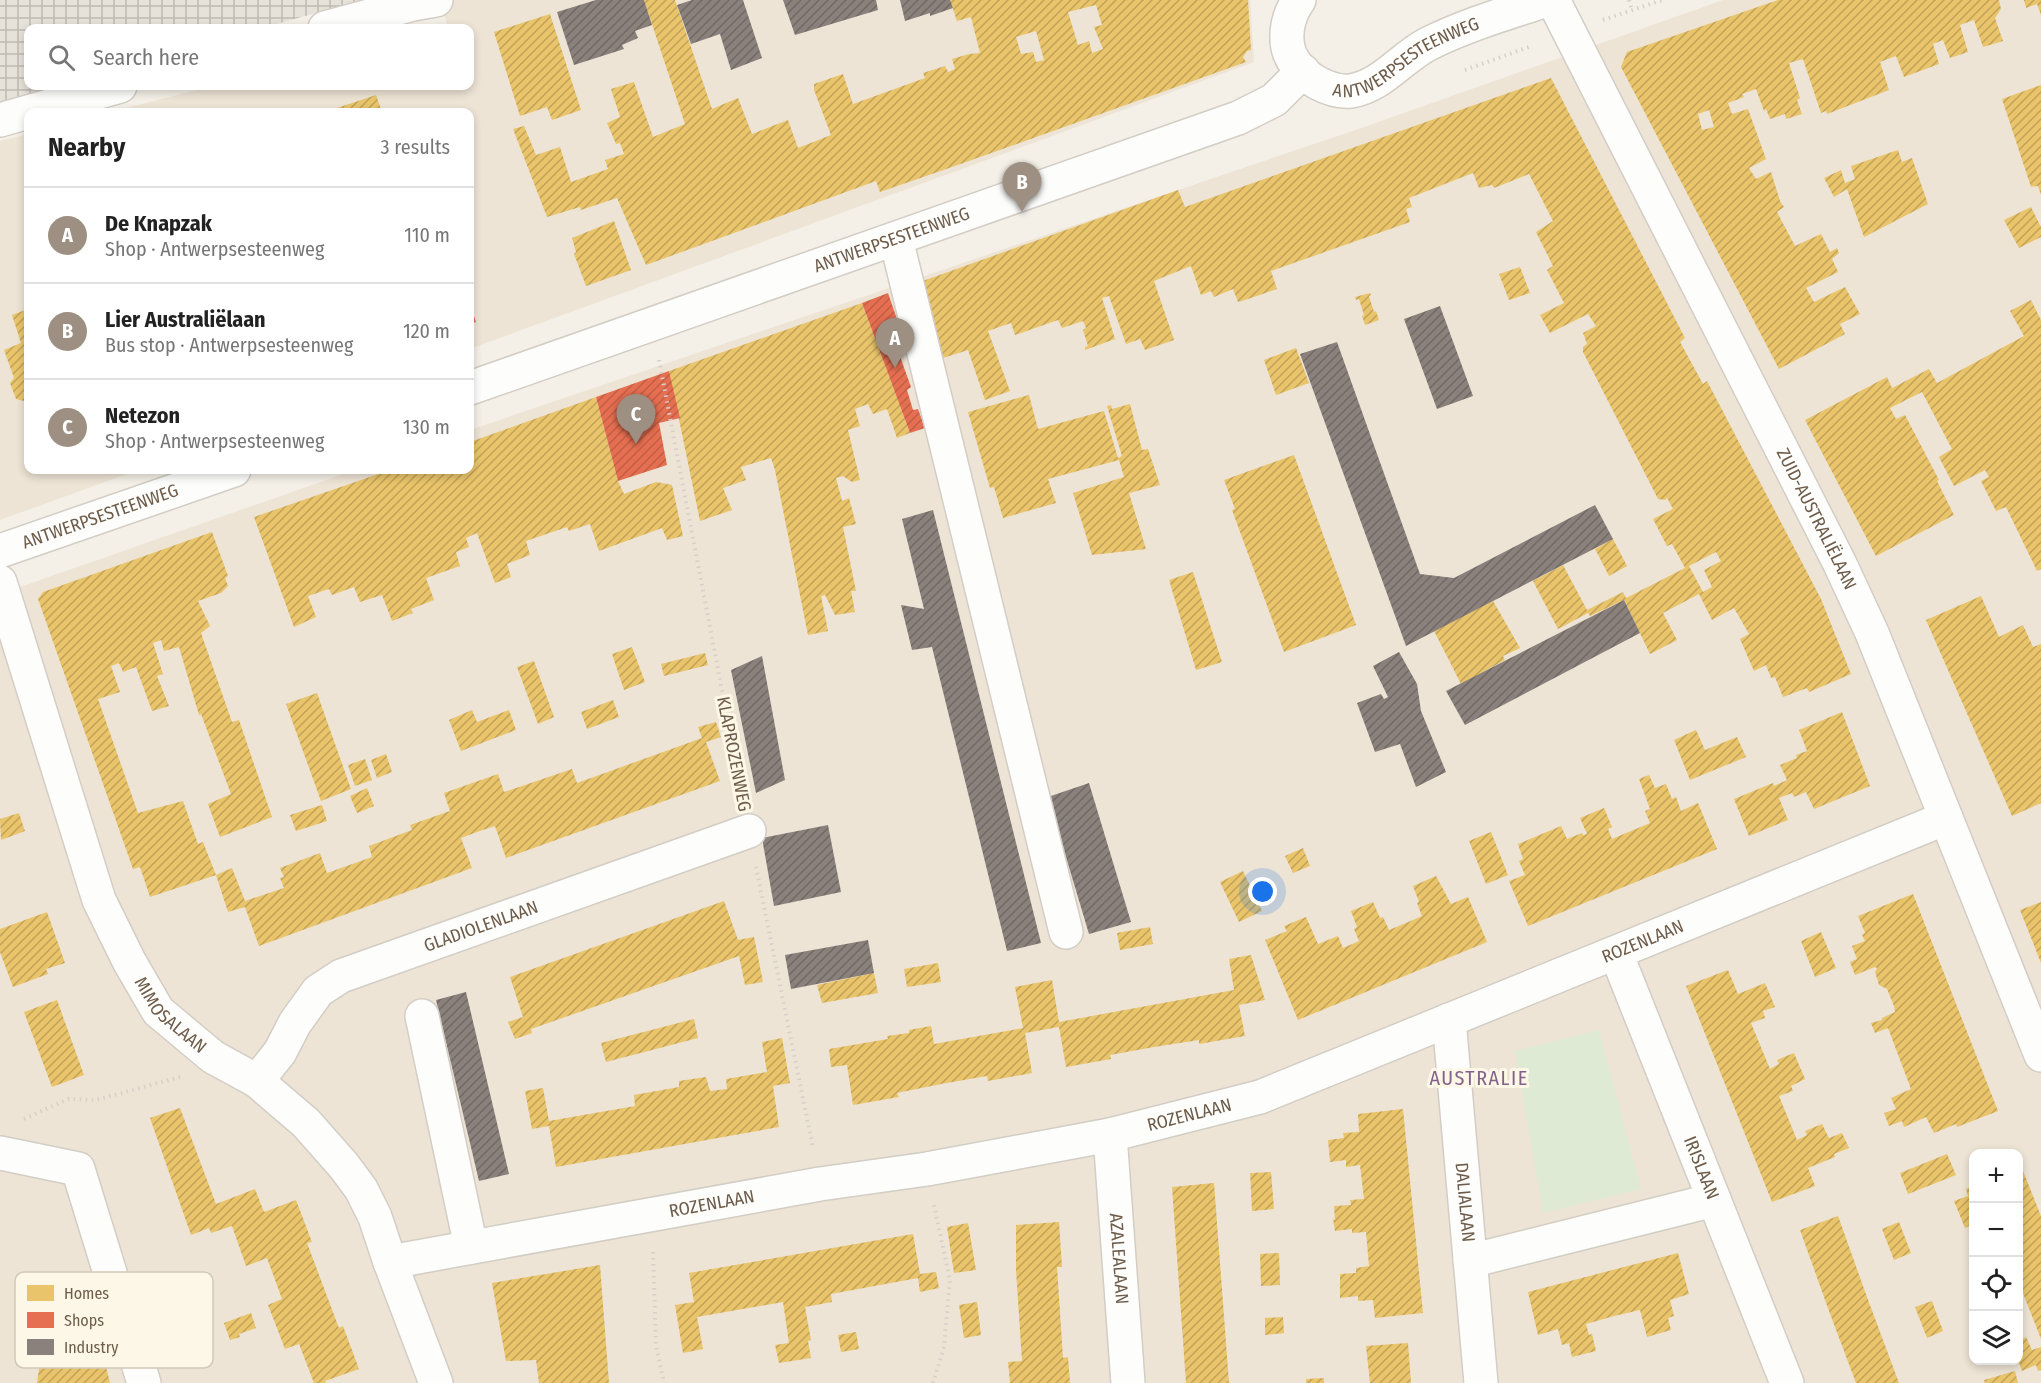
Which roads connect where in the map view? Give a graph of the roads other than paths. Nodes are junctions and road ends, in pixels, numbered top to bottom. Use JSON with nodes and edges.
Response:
{"nodes":[{"id":1,"x":436,"y":0,"type":"edge"},
{"id":2,"x":1299,"y":0,"type":"edge"},
{"id":3,"x":1547,"y":0,"type":"edge"},
{"id":4,"x":1553,"y":0,"type":"edge"},
{"id":5,"x":340,"y":24,"type":"edge"},
{"id":6,"x":1303,"y":71,"type":"junction"},
{"id":7,"x":106,"y":90,"type":"edge"},
{"id":8,"x":42,"y":108,"type":"edge"},
{"id":9,"x":24,"y":113,"type":"edge"},
{"id":10,"x":0,"y":120,"type":"edge"},
{"id":11,"x":896,"y":238,"type":"junction"},
{"id":12,"x":474,"y":386,"type":"edge"},
{"id":13,"x":222,"y":474,"type":"edge"},
{"id":14,"x":0,"y":551,"type":"edge"},
{"id":15,"x":0,"y":582,"type":"edge"},
{"id":16,"x":1946,"y":818,"type":"junction"},
{"id":17,"x":749,"y":831,"type":"road end"},
{"id":18,"x":1066,"y":933,"type":"dead end"},
{"id":19,"x":1616,"y":953,"type":"junction"},
{"id":20,"x":422,"y":1016,"type":"dead end"},
{"id":21,"x":1449,"y":1020,"type":"junction"},
{"id":22,"x":2041,"y":1055,"type":"edge"},
{"id":23,"x":249,"y":1076,"type":"junction"},
{"id":24,"x":1110,"y":1135,"type":"junction"},
{"id":25,"x":0,"y":1153,"type":"edge"},
{"id":26,"x":1714,"y":1200,"type":"junction"},
{"id":27,"x":471,"y":1247,"type":"junction"},
{"id":28,"x":1470,"y":1261,"type":"junction"},
{"id":29,"x":390,"y":1262,"type":"junction"},
{"id":30,"x":110,"y":1272,"type":"edge"},
{"id":31,"x":139,"y":1368,"type":"edge"},
{"id":32,"x":144,"y":1383,"type":"edge"},
{"id":33,"x":436,"y":1383,"type":"edge"},
{"id":34,"x":1128,"y":1383,"type":"edge"},
{"id":35,"x":1481,"y":1383,"type":"edge"},
{"id":36,"x":1787,"y":1383,"type":"edge"}],
"edges":[{"from":1,"to":5,"type":"street"},
{"from":2,"to":6,"type":"street","name":"ANTWERPSESTEENWEG"},
{"from":3,"to":6,"type":"street","name":"ANTWERPSESTEENWEG"},
{"from":4,"to":16,"type":"street","name":"ZUID-AUSTRALIËLAAN"},
{"from":6,"to":11,"type":"street","name":"ANTWERPSESTEENWEG"},
{"from":7,"to":8,"type":"street"},
{"from":9,"to":10,"type":"street"},
{"from":11,"to":12,"type":"street","name":"ANTWERPSESTEENWEG"},
{"from":11,"to":18,"type":"street"},
{"from":13,"to":14,"type":"street","name":"ANTWERPSESTEENWEG"},
{"from":15,"to":23,"type":"street","name":"MIMOSALAAN"},
{"from":16,"to":19,"type":"street","name":"ROZENLAAN"},
{"from":16,"to":22,"type":"street","name":"ZUID-AUSTRALIËLAAN"},
{"from":17,"to":23,"type":"street","name":"GLADIOLENLAAN"},
{"from":19,"to":21,"type":"street","name":"ROZENLAAN"},
{"from":19,"to":26,"type":"street","name":"IRISLAAN"},
{"from":20,"to":27,"type":"street"},
{"from":21,"to":24,"type":"street","name":"ROZENLAAN"},
{"from":21,"to":28,"type":"street","name":"DALIALAAN"},
{"from":23,"to":29,"type":"street","name":"MIMOSALAAN"},
{"from":24,"to":27,"type":"street","name":"ROZENLAAN"},
{"from":24,"to":34,"type":"street","name":"AZALEALAAN"},
{"from":25,"to":30,"type":"street"},
{"from":26,"to":28,"type":"street"},
{"from":26,"to":36,"type":"street","name":"IRISLAAN"},
{"from":27,"to":29,"type":"street","name":"ROZENLAAN"},
{"from":28,"to":35,"type":"street","name":"DALIALAAN"},
{"from":29,"to":33,"type":"street","name":"MIMOSALAAN"},
{"from":31,"to":32,"type":"street"}]}
